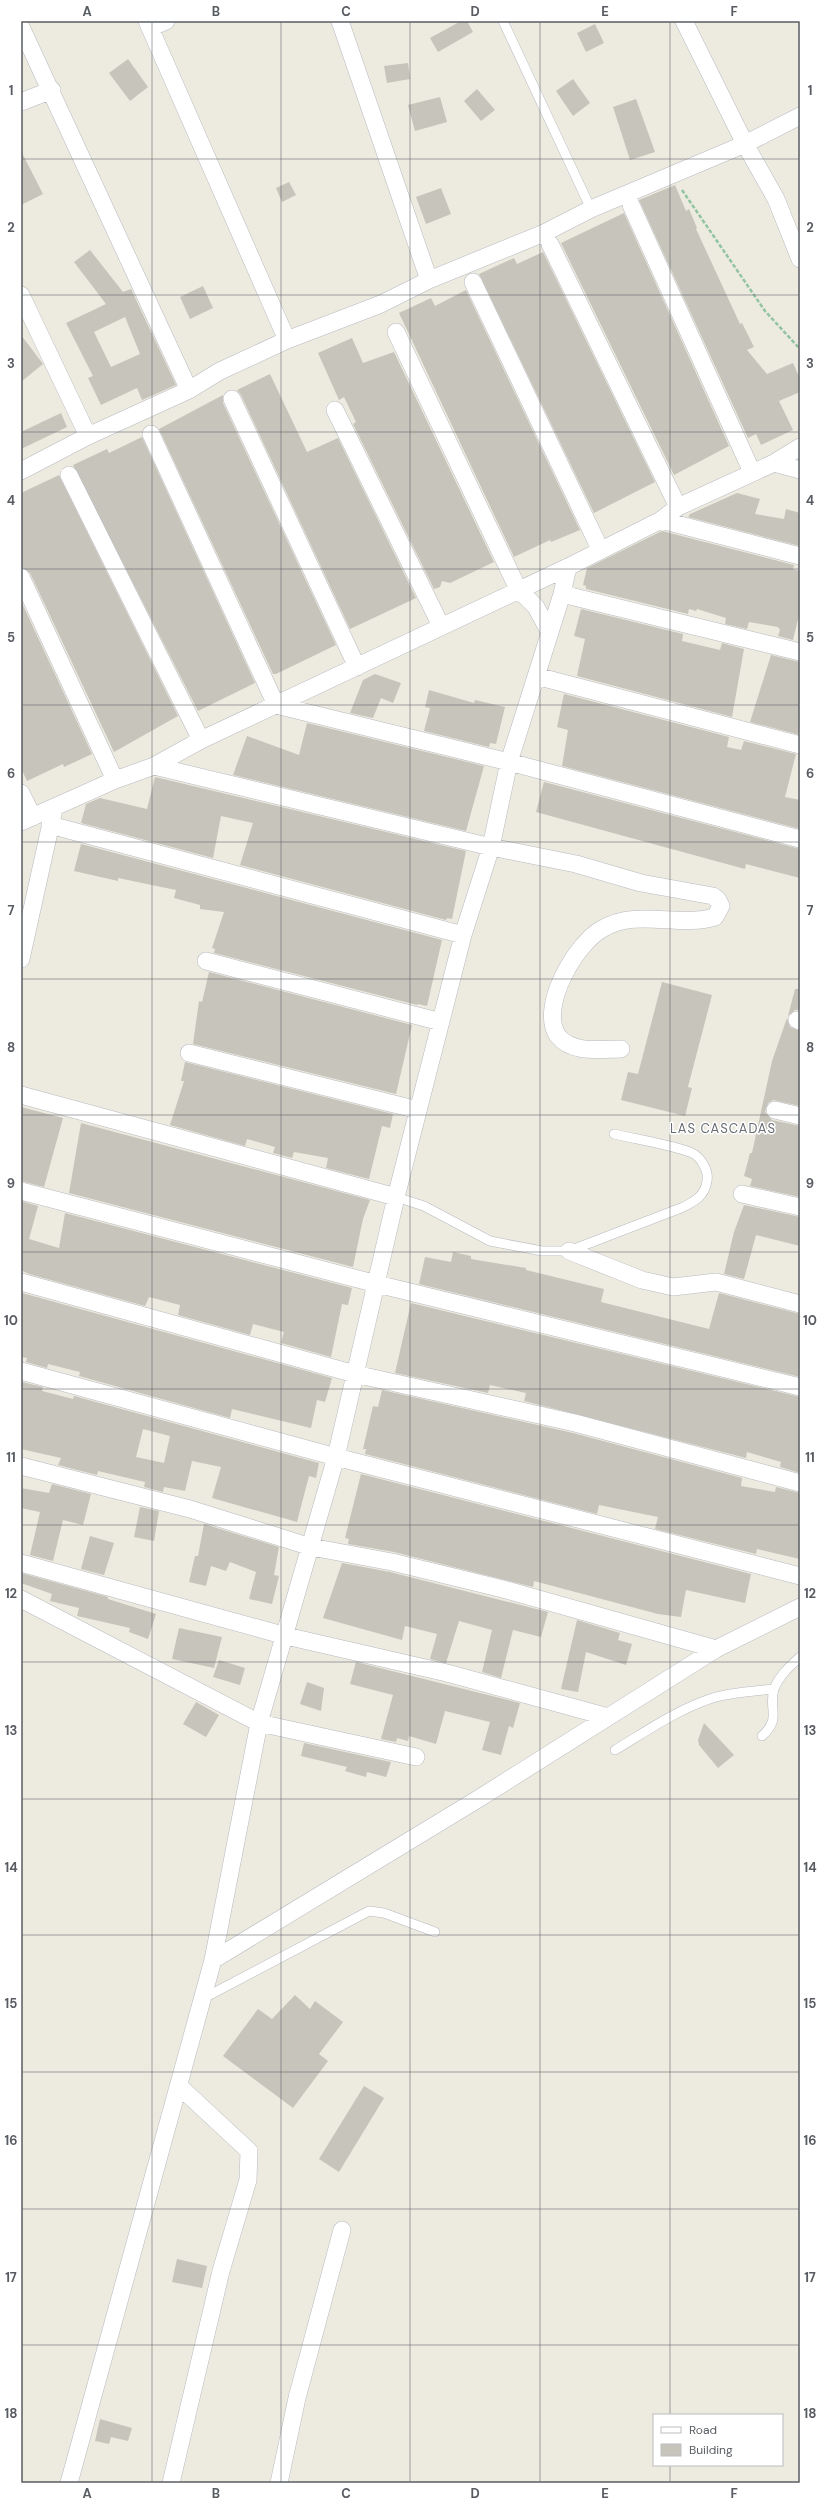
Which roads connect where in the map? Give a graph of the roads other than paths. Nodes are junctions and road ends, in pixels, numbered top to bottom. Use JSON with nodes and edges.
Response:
{"nodes":[{"id":1,"x":166,"y":21,"type":"edge"},
{"id":2,"x":340,"y":21,"type":"edge"},
{"id":3,"x":503,"y":21,"type":"edge"},
{"id":4,"x":684,"y":21,"type":"edge"},
{"id":5,"x":148,"y":24,"type":"edge"},
{"id":6,"x":21,"y":27,"type":"edge"},
{"id":7,"x":52,"y":90,"type":"junction"},
{"id":8,"x":21,"y":102,"type":"edge"},
{"id":9,"x":800,"y":116,"type":"edge"},
{"id":10,"x":745,"y":144,"type":"junction"},
{"id":11,"x":631,"y":205,"type":"dead end"},
{"id":12,"x":591,"y":209,"type":"junction"},
{"id":13,"x":550,"y":244,"type":"dead end"},
{"id":14,"x":800,"y":259,"type":"edge"},
{"id":15,"x":429,"y":280,"type":"junction"},
{"id":16,"x":473,"y":282,"type":"dead end"},
{"id":17,"x":21,"y":296,"type":"edge"},
{"id":18,"x":396,"y":332,"type":"dead end"},
{"id":19,"x":287,"y":340,"type":"junction"},
{"id":20,"x":189,"y":390,"type":"junction"},
{"id":21,"x":232,"y":399,"type":"dead end"},
{"id":22,"x":335,"y":410,"type":"dead end"},
{"id":23,"x":151,"y":434,"type":"dead end"},
{"id":24,"x":88,"y":436,"type":"junction"},
{"id":25,"x":800,"y":447,"type":"edge"},
{"id":26,"x":774,"y":463,"type":"junction"},
{"id":27,"x":800,"y":470,"type":"edge"},
{"id":28,"x":21,"y":471,"type":"edge"},
{"id":29,"x":752,"y":472,"type":"junction"},
{"id":30,"x":69,"y":475,"type":"dead end"},
{"id":31,"x":678,"y":507,"type":"junction"},
{"id":32,"x":661,"y":520,"type":"junction"},
{"id":33,"x":600,"y":549,"type":"junction"},
{"id":34,"x":800,"y":556,"type":"edge"},
{"id":35,"x":568,"y":567,"type":"junction"},
{"id":36,"x":21,"y":577,"type":"edge"},
{"id":37,"x":518,"y":589,"type":"junction"},
{"id":38,"x":562,"y":594,"type":"junction"},
{"id":39,"x":441,"y":626,"type":"junction"},
{"id":40,"x":550,"y":633,"type":"junction"},
{"id":41,"x":800,"y":652,"type":"edge"},
{"id":42,"x":356,"y":667,"type":"junction"},
{"id":43,"x":536,"y":676,"type":"junction"},
{"id":44,"x":276,"y":705,"type":"junction"},
{"id":45,"x":200,"y":740,"type":"junction"},
{"id":46,"x":800,"y":745,"type":"edge"},
{"id":47,"x":509,"y":762,"type":"junction"},
{"id":48,"x":154,"y":766,"type":"junction"},
{"id":49,"x":115,"y":780,"type":"junction"},
{"id":50,"x":21,"y":793,"type":"edge"},
{"id":51,"x":55,"y":808,"type":"junction"},
{"id":52,"x":27,"y":820,"type":"edge"},
{"id":53,"x":50,"y":825,"type":"junction"},
{"id":54,"x":800,"y":839,"type":"edge"},
{"id":55,"x":491,"y":848,"type":"junction"},
{"id":56,"x":463,"y":935,"type":"junction"},
{"id":57,"x":21,"y":959,"type":"edge"},
{"id":58,"x":206,"y":961,"type":"dead end"},
{"id":59,"x":441,"y":1022,"type":"junction"},
{"id":60,"x":621,"y":1049,"type":"dead end"},
{"id":61,"x":189,"y":1053,"type":"dead end"},
{"id":62,"x":21,"y":1095,"type":"edge"},
{"id":63,"x":418,"y":1110,"type":"junction"},
{"id":64,"x":775,"y":1110,"type":"dead end"},
{"id":65,"x":800,"y":1116,"type":"edge"},
{"id":66,"x":614,"y":1134,"type":"dead end"},
{"id":67,"x":21,"y":1191,"type":"edge"},
{"id":68,"x":742,"y":1194,"type":"dead end"},
{"id":69,"x":396,"y":1198,"type":"junction"},
{"id":70,"x":800,"y":1208,"type":"edge"},
{"id":71,"x":569,"y":1251,"type":"junction"},
{"id":72,"x":21,"y":1282,"type":"edge"},
{"id":73,"x":377,"y":1284,"type":"junction"},
{"id":74,"x":800,"y":1304,"type":"edge"},
{"id":75,"x":21,"y":1371,"type":"edge"},
{"id":76,"x":355,"y":1374,"type":"junction"},
{"id":77,"x":800,"y":1387,"type":"edge"},
{"id":78,"x":336,"y":1457,"type":"junction"},
{"id":79,"x":21,"y":1466,"type":"edge"},
{"id":80,"x":800,"y":1483,"type":"edge"},
{"id":81,"x":311,"y":1547,"type":"junction"},
{"id":82,"x":21,"y":1563,"type":"edge"},
{"id":83,"x":800,"y":1576,"type":"edge"},
{"id":84,"x":21,"y":1599,"type":"edge"},
{"id":85,"x":800,"y":1607,"type":"edge"},
{"id":86,"x":286,"y":1636,"type":"junction"},
{"id":87,"x":716,"y":1649,"type":"junction"},
{"id":88,"x":800,"y":1657,"type":"edge"},
{"id":89,"x":774,"y":1689,"type":"junction"},
{"id":90,"x":608,"y":1717,"type":"junction"},
{"id":91,"x":259,"y":1723,"type":"junction"},
{"id":92,"x":762,"y":1736,"type":"dead end"},
{"id":93,"x":615,"y":1750,"type":"dead end"},
{"id":94,"x":416,"y":1757,"type":"dead end"},
{"id":95,"x":435,"y":1932,"type":"dead end"},
{"id":96,"x":213,"y":1960,"type":"junction"},
{"id":97,"x":202,"y":1999,"type":"junction"},
{"id":98,"x":178,"y":2086,"type":"junction"},
{"id":99,"x":342,"y":2230,"type":"dead end"},
{"id":100,"x":69,"y":2483,"type":"edge"},
{"id":101,"x":170,"y":2483,"type":"edge"},
{"id":102,"x":279,"y":2483,"type":"edge"}],
"edges":[{"from":1,"to":5,"type":"street"},
{"from":2,"to":15,"type":"street"},
{"from":3,"to":12,"type":"lane"},
{"from":4,"to":10,"type":"street"},
{"from":5,"to":19,"type":"street"},
{"from":6,"to":7,"type":"street"},
{"from":7,"to":8,"type":"street"},
{"from":7,"to":20,"type":"street"},
{"from":9,"to":10,"type":"street"},
{"from":10,"to":12,"type":"street"},
{"from":10,"to":14,"type":"street"},
{"from":11,"to":29,"type":"street"},
{"from":12,"to":15,"type":"street"},
{"from":13,"to":31,"type":"street"},
{"from":15,"to":19,"type":"street"},
{"from":16,"to":33,"type":"street"},
{"from":17,"to":24,"type":"street"},
{"from":18,"to":37,"type":"street"},
{"from":19,"to":20,"type":"street"},
{"from":20,"to":24,"type":"street"},
{"from":21,"to":42,"type":"street"},
{"from":22,"to":39,"type":"street"},
{"from":23,"to":44,"type":"street"},
{"from":24,"to":28,"type":"street"},
{"from":25,"to":26,"type":"street"},
{"from":26,"to":27,"type":"street"},
{"from":26,"to":29,"type":"street"},
{"from":29,"to":31,"type":"street"},
{"from":30,"to":45,"type":"street"},
{"from":31,"to":32,"type":"street"},
{"from":32,"to":33,"type":"street"},
{"from":32,"to":34,"type":"street"},
{"from":33,"to":35,"type":"street"},
{"from":35,"to":37,"type":"street"},
{"from":35,"to":38,"type":"street"},
{"from":36,"to":49,"type":"street"},
{"from":37,"to":39,"type":"street"},
{"from":37,"to":40,"type":"street"},
{"from":38,"to":40,"type":"street"},
{"from":38,"to":41,"type":"street"},
{"from":39,"to":42,"type":"street"},
{"from":40,"to":43,"type":"street"},
{"from":42,"to":44,"type":"street"},
{"from":43,"to":46,"type":"street"},
{"from":43,"to":47,"type":"street"},
{"from":44,"to":45,"type":"street"},
{"from":44,"to":47,"type":"street"},
{"from":45,"to":48,"type":"street"},
{"from":47,"to":54,"type":"street"},
{"from":47,"to":55,"type":"street"},
{"from":48,"to":49,"type":"street"},
{"from":48,"to":55,"type":"street"},
{"from":49,"to":51,"type":"street"},
{"from":50,"to":52,"type":"street"},
{"from":51,"to":52,"type":"street"},
{"from":51,"to":53,"type":"street"},
{"from":53,"to":56,"type":"street"},
{"from":53,"to":57,"type":"street"},
{"from":55,"to":56,"type":"street"},
{"from":55,"to":60,"type":"street"},
{"from":56,"to":59,"type":"street"},
{"from":58,"to":59,"type":"street"},
{"from":59,"to":63,"type":"street"},
{"from":61,"to":63,"type":"street"},
{"from":62,"to":69,"type":"street"},
{"from":63,"to":69,"type":"street"},
{"from":64,"to":65,"type":"street"},
{"from":66,"to":71,"type":"lane"},
{"from":67,"to":73,"type":"street"},
{"from":68,"to":70,"type":"street"},
{"from":69,"to":71,"type":"lane"},
{"from":69,"to":73,"type":"street"},
{"from":71,"to":74,"type":"street"},
{"from":72,"to":76,"type":"street"},
{"from":73,"to":76,"type":"street"},
{"from":73,"to":77,"type":"street"},
{"from":75,"to":78,"type":"street"},
{"from":76,"to":78,"type":"street"},
{"from":76,"to":80,"type":"street"},
{"from":78,"to":81,"type":"street"},
{"from":78,"to":83,"type":"street"},
{"from":79,"to":81,"type":"street"},
{"from":81,"to":86,"type":"street"},
{"from":81,"to":87,"type":"street"},
{"from":82,"to":86,"type":"street"},
{"from":84,"to":91,"type":"street"},
{"from":85,"to":87,"type":"street"},
{"from":86,"to":90,"type":"street"},
{"from":86,"to":91,"type":"street"},
{"from":87,"to":90,"type":"street"},
{"from":88,"to":89,"type":"lane"},
{"from":89,"to":92,"type":"lane"},
{"from":89,"to":93,"type":"lane"},
{"from":90,"to":96,"type":"street"},
{"from":91,"to":94,"type":"street"},
{"from":91,"to":96,"type":"street"},
{"from":95,"to":97,"type":"lane"},
{"from":96,"to":97,"type":"street"},
{"from":97,"to":98,"type":"street"},
{"from":98,"to":100,"type":"street"},
{"from":98,"to":101,"type":"street"},
{"from":99,"to":102,"type":"street"}]}
